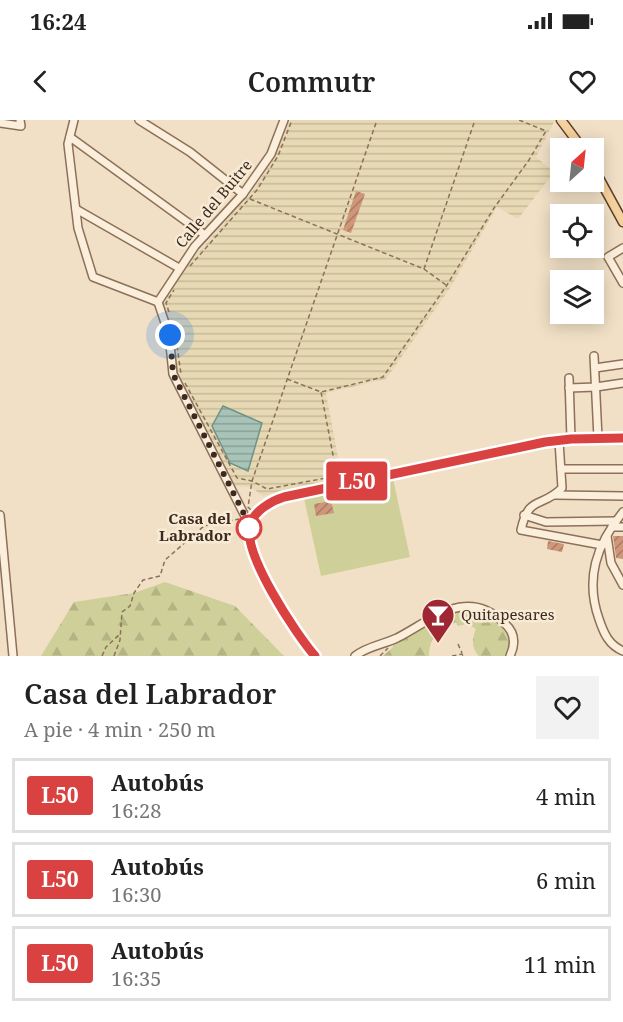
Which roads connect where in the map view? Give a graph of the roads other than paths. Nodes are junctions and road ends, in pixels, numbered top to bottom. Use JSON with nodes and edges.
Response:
{"nodes":[{"id":1,"x":74,"y":120,"type":"edge"},
{"id":2,"x":139,"y":120,"type":"edge"},
{"id":3,"x":284,"y":120,"type":"edge"},
{"id":4,"x":561,"y":120,"type":"edge"},
{"id":5,"x":22,"y":122,"type":"edge"},
{"id":6,"x":0,"y":123,"type":"edge"},
{"id":7,"x":70,"y":137,"type":"junction"},
{"id":8,"x":574,"y":138,"type":"edge"},
{"id":9,"x":604,"y":187,"type":"edge"},
{"id":10,"x":246,"y":196,"type":"junction"},
{"id":11,"x":76,"y":209,"type":"junction"},
{"id":12,"x":623,"y":222,"type":"edge"},
{"id":13,"x":205,"y":235,"type":"junction"},
{"id":14,"x":623,"y":248,"type":"edge"},
{"id":15,"x":182,"y":269,"type":"junction"},
{"id":16,"x":623,"y":283,"type":"edge"},
{"id":17,"x":158,"y":302,"type":"junction"},
{"id":18,"x":594,"y":356,"type":"dead end"},
{"id":19,"x":623,"y":364,"type":"edge"},
{"id":20,"x":594,"y":368,"type":"junction"},
{"id":21,"x":568,"y":378,"type":"dead end"},
{"id":22,"x":623,"y":383,"type":"edge"},
{"id":23,"x":596,"y":387,"type":"junction"},
{"id":24,"x":569,"y":388,"type":"junction"},
{"id":25,"x":598,"y":438,"type":"junction"},
{"id":26,"x":623,"y":438,"type":"edge"},
{"id":27,"x":571,"y":439,"type":"junction"},
{"id":28,"x":559,"y":441,"type":"junction"},
{"id":29,"x":561,"y":469,"type":"junction"},
{"id":30,"x":623,"y":469,"type":"edge"},
{"id":31,"x":555,"y":495,"type":"junction"},
{"id":32,"x":623,"y":496,"type":"edge"},
{"id":33,"x":623,"y":512,"type":"edge"},
{"id":34,"x":0,"y":515,"type":"edge"},
{"id":35,"x":524,"y":515,"type":"junction"},
{"id":36,"x":614,"y":524,"type":"junction"},
{"id":37,"x":250,"y":526,"type":"junction"},
{"id":38,"x":623,"y":527,"type":"edge"},
{"id":39,"x":607,"y":536,"type":"junction"},
{"id":40,"x":602,"y":545,"type":"junction"},
{"id":41,"x":623,"y":585,"type":"edge"},
{"id":42,"x":623,"y":651,"type":"edge"},
{"id":43,"x":13,"y":656,"type":"edge"},
{"id":44,"x":315,"y":656,"type":"edge"},
{"id":45,"x":355,"y":656,"type":"edge"},
{"id":46,"x":510,"y":656,"type":"edge"}],
"edges":[{"from":1,"to":7,"type":"street"},
{"from":2,"to":10,"type":"street"},
{"from":3,"to":10,"type":"street","name":"Calle del Buitre"},
{"from":4,"to":8,"type":"main road"},
{"from":5,"to":6,"type":"street"},
{"from":7,"to":11,"type":"street"},
{"from":7,"to":13,"type":"street"},
{"from":9,"to":12,"type":"main road"},
{"from":10,"to":13,"type":"street","name":"Calle del Buitre"},
{"from":11,"to":15,"type":"street"},
{"from":11,"to":17,"type":"street"},
{"from":13,"to":15,"type":"street","name":"Calle del Buitre"},
{"from":14,"to":16,"type":"street"},
{"from":15,"to":17,"type":"street","name":"Calle del Buitre"},
{"from":17,"to":37,"type":"street"},
{"from":18,"to":20,"type":"street"},
{"from":19,"to":20,"type":"street"},
{"from":20,"to":23,"type":"street"},
{"from":21,"to":24,"type":"street"},
{"from":22,"to":23,"type":"street"},
{"from":23,"to":24,"type":"street"},
{"from":23,"to":25,"type":"street"},
{"from":24,"to":27,"type":"street"},
{"from":25,"to":26,"type":"street"},
{"from":25,"to":27,"type":"street"},
{"from":27,"to":28,"type":"street"},
{"from":28,"to":29,"type":"street"},
{"from":28,"to":37,"type":"street"},
{"from":29,"to":30,"type":"street"},
{"from":29,"to":31,"type":"street"},
{"from":31,"to":32,"type":"street"},
{"from":31,"to":35,"type":"street"},
{"from":33,"to":36,"type":"street"},
{"from":34,"to":43,"type":"street"},
{"from":35,"to":36,"type":"street"},
{"from":35,"to":40,"type":"street"},
{"from":36,"to":38,"type":"street"},
{"from":36,"to":39,"type":"street"},
{"from":37,"to":44,"type":"street"},
{"from":39,"to":40,"type":"street"},
{"from":39,"to":41,"type":"street"},
{"from":40,"to":42,"type":"street"},
{"from":45,"to":46,"type":"street"}]}
